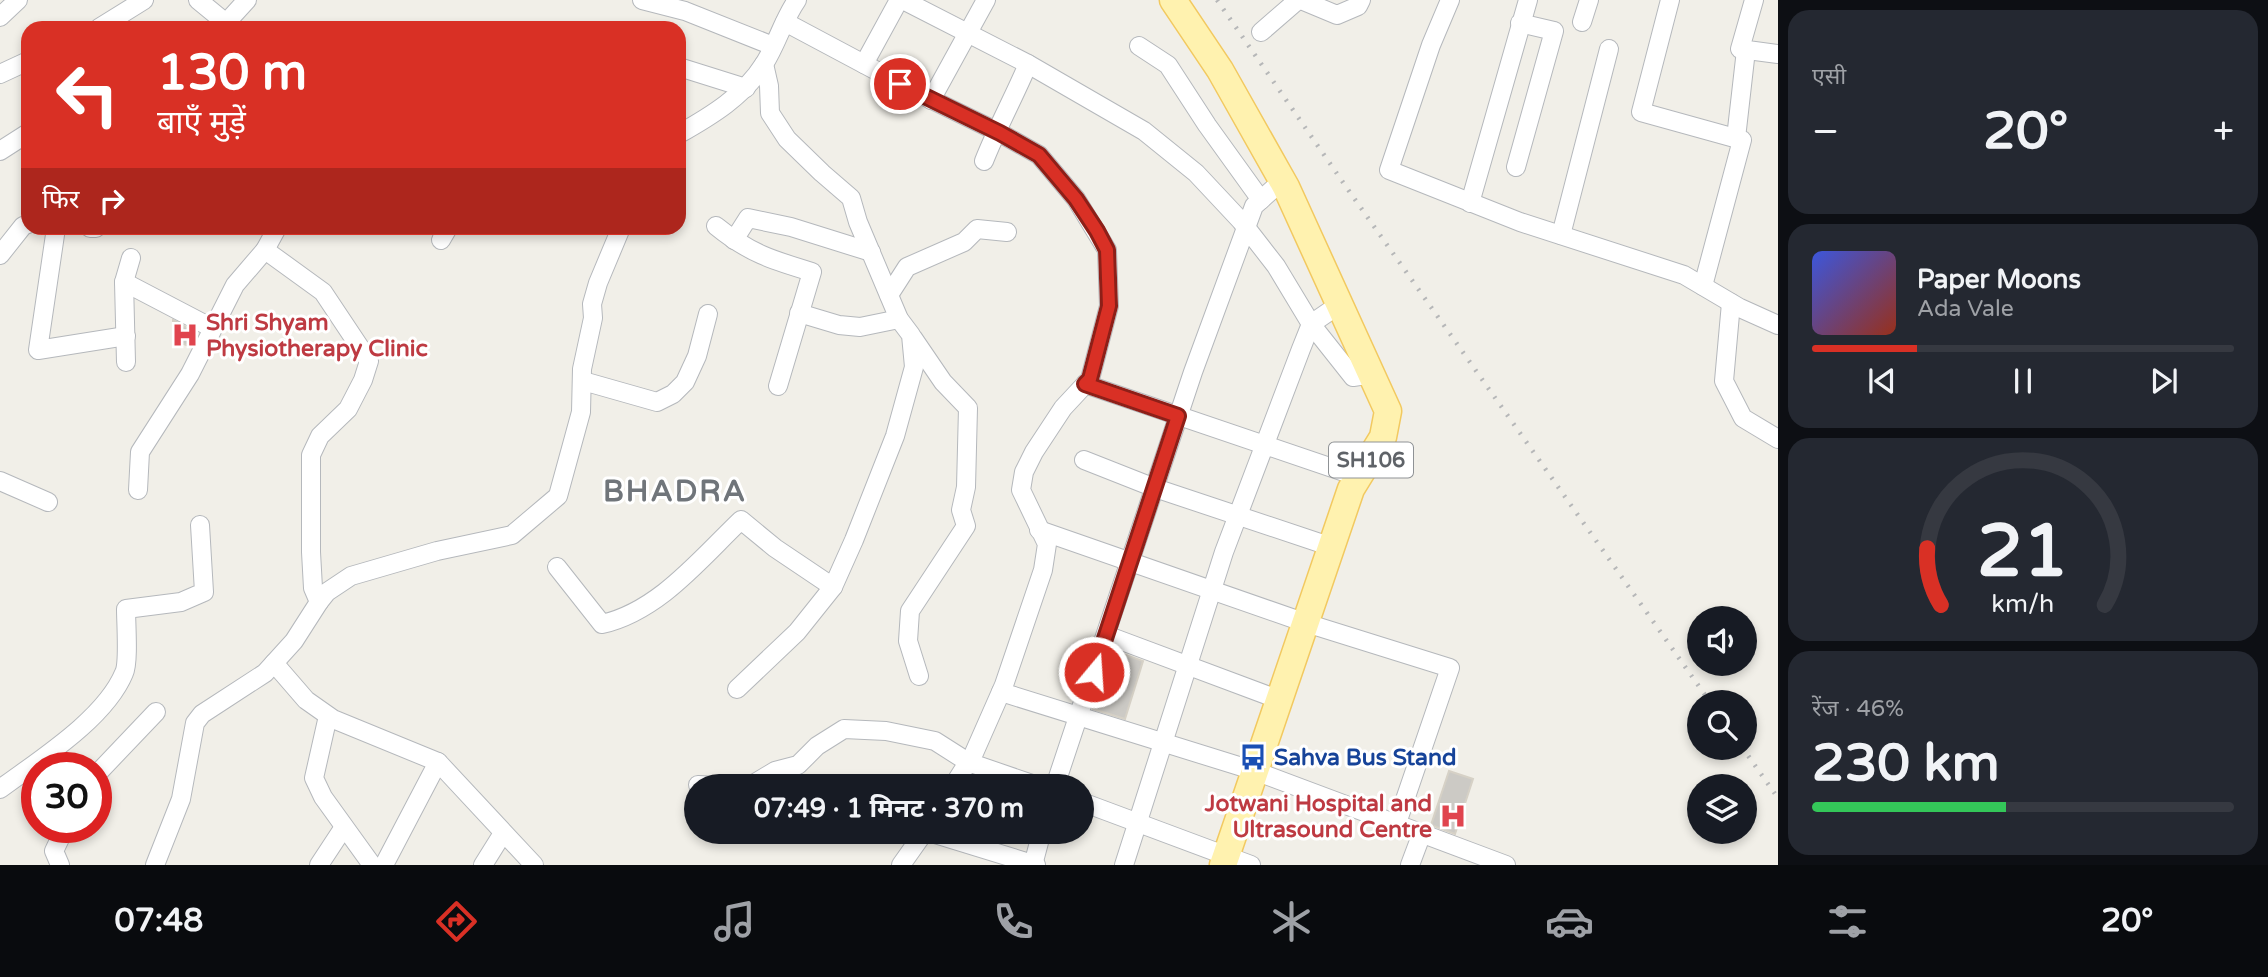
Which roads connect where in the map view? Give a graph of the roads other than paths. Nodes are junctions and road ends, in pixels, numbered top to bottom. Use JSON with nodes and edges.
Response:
{"nodes":[{"id":1,"x":18,"y":0,"type":"edge"},
{"id":2,"x":144,"y":0,"type":"edge"},
{"id":3,"x":198,"y":0,"type":"edge"},
{"id":4,"x":247,"y":0,"type":"edge"},
{"id":5,"x":642,"y":0,"type":"edge"},
{"id":6,"x":797,"y":0,"type":"edge"},
{"id":7,"x":901,"y":0,"type":"edge"},
{"id":8,"x":986,"y":0,"type":"edge"},
{"id":9,"x":1173,"y":0,"type":"edge"},
{"id":10,"x":1300,"y":0,"type":"edge"},
{"id":11,"x":1361,"y":0,"type":"edge"},
{"id":12,"x":1450,"y":0,"type":"edge"},
{"id":13,"x":1528,"y":0,"type":"edge"},
{"id":14,"x":1589,"y":0,"type":"edge"},
{"id":15,"x":1670,"y":0,"type":"edge"},
{"id":16,"x":1754,"y":0,"type":"edge"},
{"id":17,"x":0,"y":17,"type":"edge"},
{"id":18,"x":110,"y":21,"type":"edge"},
{"id":19,"x":223,"y":21,"type":"edge"},
{"id":20,"x":232,"y":21,"type":"edge"},
{"id":21,"x":785,"y":22,"type":"junction"},
{"id":22,"x":1582,"y":22,"type":"dead end"},
{"id":23,"x":1520,"y":23,"type":"junction"},
{"id":24,"x":968,"y":33,"type":"junction"},
{"id":25,"x":1261,"y":33,"type":"dead end"},
{"id":26,"x":773,"y":46,"type":"junction"},
{"id":27,"x":1139,"y":46,"type":"dead end"},
{"id":28,"x":1609,"y":49,"type":"dead end"},
{"id":29,"x":1746,"y":50,"type":"junction"},
{"id":30,"x":1778,"y":54,"type":"edge"},
{"id":31,"x":21,"y":64,"type":"edge"},
{"id":32,"x":764,"y":64,"type":"junction"},
{"id":33,"x":864,"y":64,"type":"junction"},
{"id":34,"x":1028,"y":64,"type":"junction"},
{"id":35,"x":686,"y":69,"type":"edge"},
{"id":36,"x":0,"y":74,"type":"edge"},
{"id":37,"x":746,"y":88,"type":"junction"},
{"id":38,"x":931,"y":100,"type":"junction"},
{"id":39,"x":686,"y":130,"type":"edge"},
{"id":40,"x":996,"y":130,"type":"junction"},
{"id":41,"x":21,"y":138,"type":"edge"},
{"id":42,"x":1736,"y":138,"type":"junction"},
{"id":43,"x":0,"y":151,"type":"edge"},
{"id":44,"x":984,"y":160,"type":"dead end"},
{"id":45,"x":1516,"y":167,"type":"dead end"},
{"id":46,"x":1282,"y":181,"type":"junction"},
{"id":47,"x":1261,"y":200,"type":"junction"},
{"id":48,"x":1470,"y":203,"type":"junction"},
{"id":49,"x":716,"y":226,"type":"dead end"},
{"id":50,"x":1246,"y":228,"type":"junction"},
{"id":51,"x":21,"y":229,"type":"edge"},
{"id":52,"x":1007,"y":232,"type":"dead end"},
{"id":53,"x":55,"y":235,"type":"edge"},
{"id":54,"x":273,"y":235,"type":"edge"},
{"id":55,"x":618,"y":235,"type":"edge"},
{"id":56,"x":1561,"y":235,"type":"junction"},
{"id":57,"x":734,"y":240,"type":"junction"},
{"id":58,"x":265,"y":250,"type":"junction"},
{"id":59,"x":871,"y":252,"type":"junction"},
{"id":60,"x":0,"y":255,"type":"edge"},
{"id":61,"x":131,"y":258,"type":"dead end"},
{"id":62,"x":124,"y":282,"type":"junction"},
{"id":63,"x":1703,"y":286,"type":"junction"},
{"id":64,"x":889,"y":295,"type":"junction"},
{"id":65,"x":1731,"y":303,"type":"junction"},
{"id":66,"x":1340,"y":304,"type":"junction"},
{"id":67,"x":799,"y":313,"type":"junction"},
{"id":68,"x":708,"y":314,"type":"dead end"},
{"id":69,"x":899,"y":319,"type":"junction"},
{"id":70,"x":1311,"y":324,"type":"junction"},
{"id":71,"x":1778,"y":325,"type":"edge"},
{"id":72,"x":212,"y":328,"type":"junction"},
{"id":73,"x":911,"y":335,"type":"junction"},
{"id":74,"x":126,"y":336,"type":"junction"},
{"id":75,"x":126,"y":362,"type":"dead end"},
{"id":76,"x":1372,"y":374,"type":"junction"},
{"id":77,"x":583,"y":381,"type":"junction"},
{"id":78,"x":1085,"y":384,"type":"junction"},
{"id":79,"x":778,"y":386,"type":"dead end"},
{"id":80,"x":1178,"y":416,"type":"junction"},
{"id":81,"x":1778,"y":439,"type":"edge"},
{"id":82,"x":1265,"y":445,"type":"junction"},
{"id":83,"x":1084,"y":460,"type":"dead end"},
{"id":84,"x":1359,"y":477,"type":"junction"},
{"id":85,"x":0,"y":481,"type":"edge"},
{"id":86,"x":1155,"y":488,"type":"junction"},
{"id":87,"x":138,"y":490,"type":"dead end"},
{"id":88,"x":48,"y":502,"type":"dead end"},
{"id":89,"x":1238,"y":516,"type":"junction"},
{"id":90,"x":200,"y":525,"type":"dead end"},
{"id":91,"x":1039,"y":530,"type":"junction"},
{"id":92,"x":1332,"y":547,"type":"junction"},
{"id":93,"x":1130,"y":562,"type":"junction"},
{"id":94,"x":557,"y":567,"type":"dead end"},
{"id":95,"x":833,"y":587,"type":"junction"},
{"id":96,"x":1212,"y":590,"type":"junction"},
{"id":97,"x":319,"y":602,"type":"junction"},
{"id":98,"x":1306,"y":623,"type":"junction"},
{"id":99,"x":1106,"y":635,"type":"junction"},
{"id":100,"x":274,"y":663,"type":"junction"},
{"id":101,"x":1188,"y":664,"type":"junction"},
{"id":102,"x":919,"y":676,"type":"dead end"},
{"id":103,"x":737,"y":689,"type":"dead end"},
{"id":104,"x":1001,"y":692,"type":"junction"},
{"id":105,"x":1280,"y":699,"type":"junction"},
{"id":106,"x":156,"y":712,"type":"dead end"},
{"id":107,"x":328,"y":716,"type":"junction"},
{"id":108,"x":1078,"y":718,"type":"junction"},
{"id":109,"x":1162,"y":744,"type":"junction"},
{"id":110,"x":112,"y":758,"type":"edge"},
{"id":111,"x":438,"y":762,"type":"junction"},
{"id":112,"x":968,"y":762,"type":"junction"},
{"id":113,"x":1255,"y":772,"type":"junction"},
{"id":114,"x":770,"y":774,"type":"edge"},
{"id":115,"x":960,"y":774,"type":"edge"},
{"id":116,"x":1003,"y":774,"type":"edge"},
{"id":117,"x":1059,"y":774,"type":"edge"},
{"id":118,"x":0,"y":789,"type":"edge"},
{"id":119,"x":1094,"y":806,"type":"edge"},
{"id":120,"x":1137,"y":822,"type":"junction"},
{"id":121,"x":1397,"y":823,"type":"junction"},
{"id":122,"x":344,"y":827,"type":"junction"},
{"id":123,"x":503,"y":833,"type":"junction"},
{"id":124,"x":1422,"y":833,"type":"junction"},
{"id":125,"x":58,"y":843,"type":"edge"},
{"id":126,"x":1039,"y":844,"type":"edge"},
{"id":127,"x":1233,"y":862,"type":"edge"},
{"id":128,"x":60,"y":865,"type":"edge"},
{"id":129,"x":155,"y":865,"type":"edge"},
{"id":130,"x":319,"y":865,"type":"edge"},
{"id":131,"x":372,"y":865,"type":"edge"},
{"id":132,"x":384,"y":865,"type":"edge"},
{"id":133,"x":483,"y":865,"type":"edge"},
{"id":134,"x":534,"y":865,"type":"edge"},
{"id":135,"x":901,"y":865,"type":"edge"},
{"id":136,"x":1034,"y":865,"type":"edge"},
{"id":137,"x":1124,"y":865,"type":"edge"},
{"id":138,"x":1410,"y":865,"type":"edge"},
{"id":139,"x":1506,"y":865,"type":"edge"}],
"edges":[{"from":1,"to":17,"type":"street"},
{"from":2,"to":18,"type":"street"},
{"from":3,"to":19,"type":"street"},
{"from":4,"to":20,"type":"street"},
{"from":5,"to":26,"type":"street"},
{"from":6,"to":21,"type":"street"},
{"from":7,"to":24,"type":"street"},
{"from":7,"to":33,"type":"street"},
{"from":8,"to":24,"type":"street"},
{"from":9,"to":46,"type":"main road","number":"SH106"},
{"from":10,"to":11,"type":"street"},
{"from":10,"to":25,"type":"street"},
{"from":12,"to":48,"type":"street"},
{"from":13,"to":23,"type":"street"},
{"from":14,"to":22,"type":"street"},
{"from":15,"to":42,"type":"street"},
{"from":16,"to":29,"type":"street"},
{"from":21,"to":26,"type":"street"},
{"from":21,"to":33,"type":"street"},
{"from":23,"to":45,"type":"street"},
{"from":23,"to":48,"type":"street"},
{"from":24,"to":34,"type":"street"},
{"from":24,"to":38,"type":"street"},
{"from":26,"to":32,"type":"street"},
{"from":27,"to":47,"type":"street"},
{"from":28,"to":56,"type":"street"},
{"from":29,"to":30,"type":"street"},
{"from":29,"to":42,"type":"street"},
{"from":31,"to":36,"type":"street"},
{"from":32,"to":37,"type":"street"},
{"from":32,"to":59,"type":"street"},
{"from":33,"to":38,"type":"street"},
{"from":34,"to":40,"type":"street"},
{"from":34,"to":50,"type":"street"},
{"from":35,"to":37,"type":"street"},
{"from":37,"to":39,"type":"street"},
{"from":38,"to":40,"type":"street"},
{"from":40,"to":44,"type":"street"},
{"from":40,"to":78,"type":"street"},
{"from":41,"to":43,"type":"street"},
{"from":42,"to":63,"type":"street"},
{"from":46,"to":47,"type":"street"},
{"from":46,"to":66,"type":"main road","number":"SH106"},
{"from":47,"to":50,"type":"street"},
{"from":48,"to":56,"type":"street"},
{"from":49,"to":57,"type":"street"},
{"from":50,"to":70,"type":"street"},
{"from":50,"to":80,"type":"street"},
{"from":51,"to":60,"type":"street"},
{"from":52,"to":64,"type":"street"},
{"from":53,"to":74,"type":"street"},
{"from":54,"to":58,"type":"street"},
{"from":55,"to":77,"type":"street"},
{"from":56,"to":63,"type":"street"},
{"from":57,"to":59,"type":"street"},
{"from":57,"to":67,"type":"street"},
{"from":58,"to":72,"type":"street"},
{"from":58,"to":97,"type":"street"},
{"from":59,"to":64,"type":"street"},
{"from":61,"to":62,"type":"street"},
{"from":62,"to":72,"type":"street"},
{"from":62,"to":74,"type":"street"},
{"from":63,"to":65,"type":"street"},
{"from":64,"to":69,"type":"street"},
{"from":65,"to":71,"type":"street"},
{"from":65,"to":81,"type":"street"},
{"from":66,"to":70,"type":"street"},
{"from":66,"to":76,"type":"main road","number":"SH106"},
{"from":67,"to":69,"type":"street"},
{"from":67,"to":79,"type":"street"},
{"from":68,"to":77,"type":"street"},
{"from":69,"to":73,"type":"street"},
{"from":70,"to":76,"type":"street"},
{"from":70,"to":82,"type":"street"},
{"from":72,"to":87,"type":"street"},
{"from":73,"to":95,"type":"street"},
{"from":73,"to":102,"type":"street"},
{"from":74,"to":75,"type":"street"},
{"from":76,"to":84,"type":"main road","number":"SH106"},
{"from":77,"to":97,"type":"street"},
{"from":78,"to":80,"type":"street"},
{"from":78,"to":91,"type":"street"},
{"from":80,"to":82,"type":"street"},
{"from":80,"to":86,"type":"street"},
{"from":82,"to":84,"type":"street"},
{"from":82,"to":89,"type":"street"},
{"from":83,"to":86,"type":"street"},
{"from":84,"to":92,"type":"main road","number":"SH106"},
{"from":85,"to":88,"type":"street"},
{"from":86,"to":89,"type":"street"},
{"from":86,"to":93,"type":"street"},
{"from":89,"to":92,"type":"street"},
{"from":89,"to":96,"type":"street"},
{"from":90,"to":118,"type":"street"},
{"from":91,"to":93,"type":"street"},
{"from":91,"to":104,"type":"street"},
{"from":92,"to":98,"type":"main road","number":"SH106"},
{"from":93,"to":96,"type":"street"},
{"from":93,"to":99,"type":"street"},
{"from":94,"to":95,"type":"street"},
{"from":95,"to":103,"type":"street"},
{"from":96,"to":98,"type":"street"},
{"from":96,"to":101,"type":"street"},
{"from":97,"to":100,"type":"street"},
{"from":98,"to":105,"type":"main road","number":"SH106"},
{"from":98,"to":121,"type":"street"},
{"from":99,"to":101,"type":"street"},
{"from":99,"to":108,"type":"street"},
{"from":100,"to":107,"type":"street"},
{"from":100,"to":129,"type":"street"},
{"from":101,"to":105,"type":"street"},
{"from":101,"to":109,"type":"street"},
{"from":104,"to":108,"type":"street"},
{"from":104,"to":112,"type":"street"},
{"from":105,"to":113,"type":"main road","number":"SH106"},
{"from":106,"to":110,"type":"street"},
{"from":107,"to":111,"type":"street"},
{"from":107,"to":122,"type":"street"},
{"from":108,"to":109,"type":"street"},
{"from":108,"to":117,"type":"street"},
{"from":109,"to":113,"type":"street"},
{"from":109,"to":120,"type":"street"},
{"from":111,"to":123,"type":"street"},
{"from":111,"to":132,"type":"street"},
{"from":112,"to":114,"type":"street"},
{"from":112,"to":115,"type":"street"},
{"from":112,"to":116,"type":"street"},
{"from":113,"to":121,"type":"street"},
{"from":113,"to":127,"type":"main road","number":"SH106"},
{"from":119,"to":120,"type":"street"},
{"from":120,"to":127,"type":"street"},
{"from":120,"to":137,"type":"street"},
{"from":121,"to":124,"type":"street"},
{"from":122,"to":130,"type":"street"},
{"from":122,"to":131,"type":"street"},
{"from":123,"to":133,"type":"street"},
{"from":123,"to":134,"type":"street"},
{"from":124,"to":138,"type":"street"},
{"from":124,"to":139,"type":"street"},
{"from":125,"to":128,"type":"street"},
{"from":126,"to":136,"type":"street"},
{"from":135,"to":136,"type":"street"}]}
